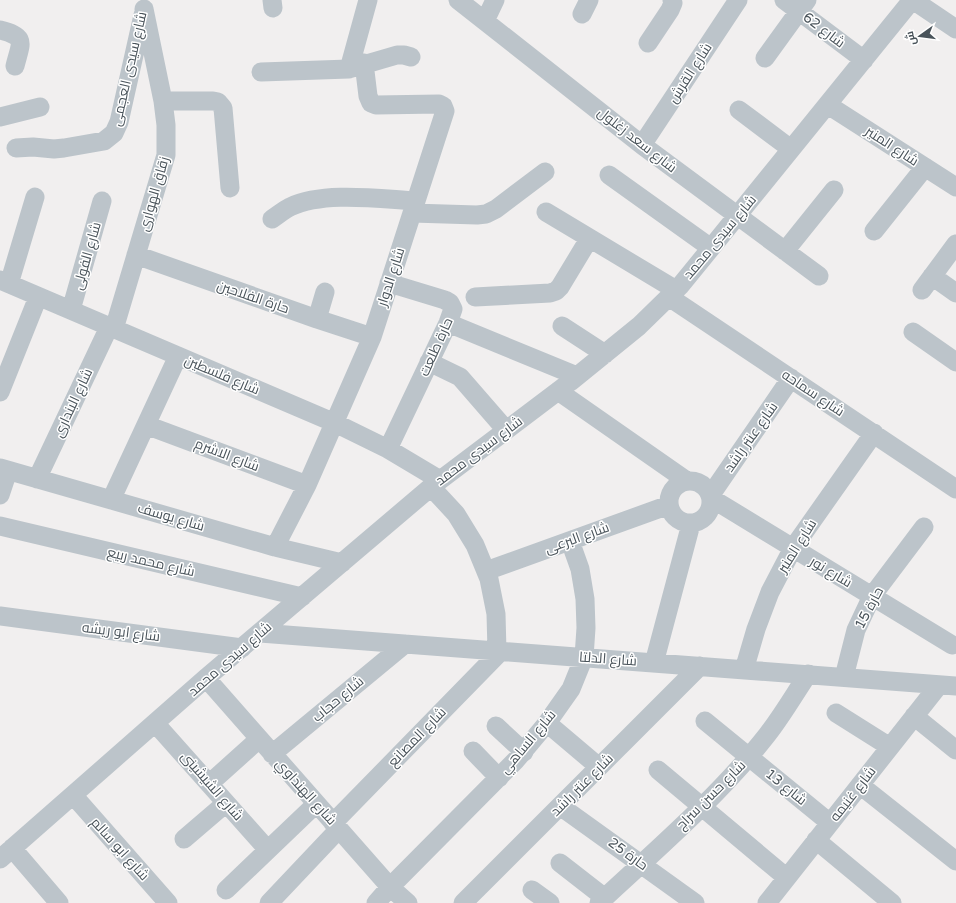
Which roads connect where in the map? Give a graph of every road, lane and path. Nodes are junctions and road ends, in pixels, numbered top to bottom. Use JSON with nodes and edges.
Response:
{"nodes":[{"id":1,"x":368,"y":0,"type":"edge"},
{"id":2,"x":495,"y":0,"type":"edge"},
{"id":3,"x":672,"y":0,"type":"edge"},
{"id":4,"x":738,"y":0,"type":"edge"},
{"id":5,"x":913,"y":0,"type":"edge"},
{"id":6,"x":797,"y":4,"type":"edge"},
{"id":7,"x":143,"y":5,"type":"edge"},
{"id":8,"x":471,"y":8,"type":"edge"},
{"id":9,"x":956,"y":29,"type":"edge"},
{"id":10,"x":0,"y":30,"type":"edge"},
{"id":11,"x":648,"y":43,"type":"dead end"},
{"id":12,"x":411,"y":58,"type":"dead end"},
{"id":13,"x":765,"y":58,"type":"dead end"},
{"id":14,"x":864,"y":60,"type":"junction"},
{"id":15,"x":16,"y":66,"type":"dead end"},
{"id":16,"x":357,"y":66,"type":"junction"},
{"id":17,"x":261,"y":72,"type":"dead end"},
{"id":18,"x":163,"y":101,"type":"junction"},
{"id":19,"x":828,"y":105,"type":"junction"},
{"id":20,"x":40,"y":107,"type":"dead end"},
{"id":21,"x":739,"y":110,"type":"dead end"},
{"id":22,"x":0,"y":117,"type":"edge"},
{"id":23,"x":642,"y":145,"type":"junction"},
{"id":24,"x":16,"y":148,"type":"dead end"},
{"id":25,"x":791,"y":149,"type":"junction"},
{"id":26,"x":925,"y":167,"type":"junction"},
{"id":27,"x":545,"y":172,"type":"dead end"},
{"id":28,"x":609,"y":175,"type":"dead end"},
{"id":29,"x":956,"y":187,"type":"edge"},
{"id":30,"x":230,"y":188,"type":"dead end"},
{"id":31,"x":834,"y":190,"type":"dead end"},
{"id":32,"x":35,"y":197,"type":"dead end"},
{"id":33,"x":102,"y":201,"type":"dead end"},
{"id":34,"x":414,"y":207,"type":"junction"},
{"id":35,"x":546,"y":212,"type":"dead end"},
{"id":36,"x":738,"y":216,"type":"junction"},
{"id":37,"x":272,"y":219,"type":"dead end"},
{"id":38,"x":874,"y":231,"type":"dead end"},
{"id":39,"x":589,"y":239,"type":"junction"},
{"id":40,"x":956,"y":244,"type":"edge"},
{"id":41,"x":711,"y":248,"type":"junction"},
{"id":42,"x":785,"y":251,"type":"junction"},
{"id":43,"x":136,"y":255,"type":"junction"},
{"id":44,"x":819,"y":276,"type":"dead end"},
{"id":45,"x":4,"y":282,"type":"edge"},
{"id":46,"x":389,"y":283,"type":"junction"},
{"id":47,"x":325,"y":292,"type":"dead end"},
{"id":48,"x":672,"y":293,"type":"junction"},
{"id":49,"x":956,"y":293,"type":"edge"},
{"id":50,"x":38,"y":297,"type":"junction"},
{"id":51,"x":474,"y":297,"type":"dead end"},
{"id":52,"x":71,"y":310,"type":"junction"},
{"id":53,"x":317,"y":319,"type":"junction"},
{"id":54,"x":448,"y":323,"type":"junction"},
{"id":55,"x":562,"y":326,"type":"dead end"},
{"id":56,"x":112,"y":328,"type":"junction"},
{"id":57,"x":913,"y":332,"type":"dead end"},
{"id":58,"x":372,"y":337,"type":"junction"},
{"id":59,"x":605,"y":354,"type":"junction"},
{"id":60,"x":178,"y":356,"type":"junction"},
{"id":61,"x":429,"y":362,"type":"junction"},
{"id":62,"x":956,"y":362,"type":"edge"},
{"id":63,"x":4,"y":372,"type":"edge"},
{"id":64,"x":576,"y":376,"type":"junction"},
{"id":65,"x":791,"y":378,"type":"junction"},
{"id":66,"x":558,"y":391,"type":"junction"},
{"id":67,"x":0,"y":392,"type":"edge"},
{"id":68,"x":335,"y":423,"type":"junction"},
{"id":69,"x":146,"y":424,"type":"junction"},
{"id":70,"x":506,"y":430,"type":"junction"},
{"id":71,"x":874,"y":434,"type":"junction"},
{"id":72,"x":388,"y":449,"type":"junction"},
{"id":73,"x":4,"y":469,"type":"edge"},
{"id":74,"x":37,"y":478,"type":"junction"},
{"id":75,"x":687,"y":481,"type":"junction"},
{"id":76,"x":436,"y":484,"type":"junction"},
{"id":77,"x":307,"y":485,"type":"junction"},
{"id":78,"x":956,"y":489,"type":"edge"},
{"id":79,"x":0,"y":495,"type":"edge"},
{"id":80,"x":710,"y":497,"type":"junction"},
{"id":81,"x":111,"y":500,"type":"junction"},
{"id":82,"x":669,"y":505,"type":"junction"},
{"id":83,"x":691,"y":524,"type":"junction"},
{"id":84,"x":0,"y":526,"type":"edge"},
{"id":85,"x":924,"y":527,"type":"dead end"},
{"id":86,"x":570,"y":541,"type":"junction"},
{"id":87,"x":275,"y":547,"type":"junction"},
{"id":88,"x":793,"y":548,"type":"junction"},
{"id":89,"x":342,"y":563,"type":"junction"},
{"id":90,"x":486,"y":571,"type":"junction"},
{"id":91,"x":302,"y":596,"type":"junction"},
{"id":92,"x":872,"y":596,"type":"junction"},
{"id":93,"x":0,"y":616,"type":"edge"},
{"id":94,"x":260,"y":633,"type":"junction"},
{"id":95,"x":405,"y":644,"type":"junction"},
{"id":96,"x":952,"y":645,"type":"dead end"},
{"id":97,"x":242,"y":648,"type":"junction"},
{"id":98,"x":499,"y":651,"type":"junction"},
{"id":99,"x":584,"y":657,"type":"junction"},
{"id":100,"x":654,"y":663,"type":"junction"},
{"id":101,"x":700,"y":666,"type":"junction"},
{"id":102,"x":744,"y":670,"type":"junction"},
{"id":103,"x":808,"y":674,"type":"junction"},
{"id":104,"x":844,"y":677,"type":"junction"},
{"id":105,"x":206,"y":678,"type":"junction"},
{"id":106,"x":948,"y":685,"type":"edge"},
{"id":107,"x":836,"y":713,"type":"dead end"},
{"id":108,"x":914,"y":716,"type":"junction"},
{"id":109,"x":705,"y":721,"type":"dead end"},
{"id":110,"x":155,"y":723,"type":"junction"},
{"id":111,"x":547,"y":723,"type":"junction"},
{"id":112,"x":496,"y":726,"type":"dead end"},
{"id":113,"x":259,"y":739,"type":"junction"},
{"id":114,"x":890,"y":747,"type":"junction"},
{"id":115,"x":956,"y":750,"type":"edge"},
{"id":116,"x":473,"y":751,"type":"dead end"},
{"id":117,"x":524,"y":752,"type":"junction"},
{"id":118,"x":272,"y":754,"type":"junction"},
{"id":119,"x":749,"y":757,"type":"junction"},
{"id":120,"x":599,"y":767,"type":"junction"},
{"id":121,"x":658,"y":770,"type":"dead end"},
{"id":122,"x":499,"y":778,"type":"junction"},
{"id":123,"x":209,"y":784,"type":"junction"},
{"id":124,"x":860,"y":785,"type":"junction"},
{"id":125,"x":72,"y":795,"type":"junction"},
{"id":126,"x":226,"y":803,"type":"junction"},
{"id":127,"x":316,"y":804,"type":"junction"},
{"id":128,"x":560,"y":806,"type":"junction"},
{"id":129,"x":702,"y":806,"type":"junction"},
{"id":130,"x":830,"y":823,"type":"junction"},
{"id":131,"x":336,"y":826,"type":"junction"},
{"id":132,"x":184,"y":839,"type":"dead end"},
{"id":133,"x":816,"y":840,"type":"junction"},
{"id":134,"x":268,"y":850,"type":"junction"},
{"id":135,"x":6,"y":853,"type":"edge"},
{"id":136,"x":956,"y":861,"type":"edge"},
{"id":137,"x":560,"y":863,"type":"dead end"},
{"id":138,"x":641,"y":864,"type":"junction"},
{"id":139,"x":787,"y":878,"type":"junction"},
{"id":140,"x":390,"y":887,"type":"junction"},
{"id":141,"x":226,"y":890,"type":"dead end"},
{"id":142,"x":532,"y":890,"type":"dead end"},
{"id":143,"x":602,"y":900,"type":"edge"},
{"id":144,"x":59,"y":903,"type":"edge"},
{"id":145,"x":168,"y":903,"type":"edge"},
{"id":146,"x":269,"y":903,"type":"edge"},
{"id":147,"x":376,"y":903,"type":"edge"},
{"id":148,"x":408,"y":903,"type":"edge"},
{"id":149,"x":463,"y":903,"type":"edge"},
{"id":150,"x":550,"y":903,"type":"edge"},
{"id":151,"x":695,"y":903,"type":"edge"},
{"id":152,"x":767,"y":903,"type":"edge"},
{"id":153,"x":892,"y":903,"type":"edge"}],
"edges":[{"from":1,"to":16,"type":"street"},
{"from":2,"to":8,"type":"street"},
{"from":3,"to":11,"type":"street"},
{"from":4,"to":23,"type":"street","name":"شارع القرش"},
{"from":5,"to":9,"type":"street"},
{"from":5,"to":14,"type":"street","name":"شارع سيدى محمد"},
{"from":6,"to":13,"type":"street"},
{"from":6,"to":14,"type":"street","name":"شارع 62"},
{"from":7,"to":18,"type":"street","name":"زقاق الهوارى"},
{"from":7,"to":24,"type":"street","name":"شارع سيدى العجمى"},
{"from":8,"to":23,"type":"street","name":"شارع سعد زغلول"},
{"from":10,"to":15,"type":"street"},
{"from":12,"to":16,"type":"street"},
{"from":14,"to":19,"type":"street","name":"شارع سيدى محمد"},
{"from":16,"to":17,"type":"street"},
{"from":16,"to":34,"type":"street","name":"شارع الدوار"},
{"from":18,"to":30,"type":"street"},
{"from":18,"to":43,"type":"street","name":"زقاق الهوارى"},
{"from":19,"to":25,"type":"street","name":"شارع سيدى محمد"},
{"from":19,"to":26,"type":"street","name":"شارع المنير"},
{"from":20,"to":22,"type":"street"},
{"from":21,"to":25,"type":"street"},
{"from":23,"to":36,"type":"street","name":"شارع سعد زغلول"},
{"from":25,"to":36,"type":"street","name":"شارع سيدى محمد"},
{"from":26,"to":29,"type":"street","name":"شارع المنير"},
{"from":26,"to":38,"type":"street"},
{"from":27,"to":34,"type":"street"},
{"from":28,"to":41,"type":"street"},
{"from":31,"to":42,"type":"street"},
{"from":32,"to":45,"type":"street"},
{"from":33,"to":52,"type":"street","name":"شارع الفولى"},
{"from":34,"to":37,"type":"street"},
{"from":34,"to":46,"type":"street","name":"شارع الدوار"},
{"from":35,"to":39,"type":"street","name":"شارع سماحه"},
{"from":36,"to":41,"type":"street","name":"شارع سيدى محمد"},
{"from":36,"to":42,"type":"street","name":"شارع سعد زغلول"},
{"from":39,"to":48,"type":"street","name":"شارع سماحه"},
{"from":39,"to":51,"type":"street"},
{"from":40,"to":49,"type":"street"},
{"from":41,"to":48,"type":"street","name":"شارع سيدى محمد"},
{"from":42,"to":44,"type":"street","name":"شارع سعد زغلول"},
{"from":43,"to":53,"type":"street","name":"حارة الفلاحين"},
{"from":43,"to":56,"type":"street","name":"زقاق الهوارى"},
{"from":45,"to":50,"type":"street","name":"شارع فلسطين"},
{"from":46,"to":54,"type":"street","name":"حارة طلعت"},
{"from":46,"to":58,"type":"street","name":"شارع الدوار"},
{"from":47,"to":53,"type":"street"},
{"from":48,"to":59,"type":"street","name":"شارع سيدى محمد"},
{"from":48,"to":65,"type":"street","name":"شارع سماحه"},
{"from":50,"to":52,"type":"street","name":"شارع فلسطين"},
{"from":50,"to":63,"type":"street"},
{"from":52,"to":56,"type":"street","name":"شارع فلسطين"},
{"from":53,"to":58,"type":"street","name":"حارة الفلاحين"},
{"from":54,"to":61,"type":"street","name":"حارة طلعت"},
{"from":54,"to":64,"type":"street"},
{"from":55,"to":59,"type":"street"},
{"from":56,"to":60,"type":"street","name":"شارع فلسطين"},
{"from":56,"to":74,"type":"street","name":"شارع البندارى"},
{"from":57,"to":62,"type":"street"},
{"from":58,"to":68,"type":"street","name":"شارع الدوار"},
{"from":59,"to":64,"type":"street","name":"شارع سيدى محمد"},
{"from":60,"to":68,"type":"street","name":"شارع فلسطين"},
{"from":60,"to":69,"type":"street"},
{"from":61,"to":70,"type":"street"},
{"from":61,"to":72,"type":"street","name":"حارة طلعت"},
{"from":63,"to":67,"type":"street"},
{"from":64,"to":66,"type":"street","name":"شارع سيدى محمد"},
{"from":65,"to":71,"type":"street","name":"شارع سماحه"},
{"from":65,"to":80,"type":"street","name":"شارع عنتر راشد"},
{"from":66,"to":70,"type":"street","name":"شارع سيدى محمد"},
{"from":66,"to":75,"type":"street"},
{"from":68,"to":72,"type":"street","name":"شارع فلسطين"},
{"from":68,"to":77,"type":"street","name":"شارع الدوار"},
{"from":69,"to":77,"type":"street","name":"شارع الاشرم"},
{"from":69,"to":81,"type":"street"},
{"from":70,"to":76,"type":"street","name":"شارع سيدى محمد"},
{"from":71,"to":78,"type":"street","name":"شارع سماحه"},
{"from":71,"to":88,"type":"street","name":"شارع المنير"},
{"from":72,"to":76,"type":"street","name":"شارع فلسطين"},
{"from":73,"to":74,"type":"street","name":"شارع يوسف"},
{"from":73,"to":79,"type":"street"},
{"from":74,"to":81,"type":"street","name":"شارع يوسف"},
{"from":75,"to":80,"type":"street"},
{"from":75,"to":82,"type":"street"},
{"from":76,"to":89,"type":"street","name":"شارع سيدى محمد"},
{"from":76,"to":90,"type":"street","name":"شارع فلسطين"},
{"from":77,"to":87,"type":"street","name":"شارع الدوار"},
{"from":80,"to":83,"type":"street"},
{"from":80,"to":88,"type":"street","name":"شارع نور"},
{"from":81,"to":87,"type":"street","name":"شارع يوسف"},
{"from":82,"to":83,"type":"street"},
{"from":82,"to":86,"type":"street","name":"شارع البرعى"},
{"from":83,"to":100,"type":"street"},
{"from":84,"to":91,"type":"street","name":"شارع محمد ربيع"},
{"from":85,"to":92,"type":"street","name":"حارة 15"},
{"from":86,"to":90,"type":"street","name":"شارع البرعى"},
{"from":86,"to":99,"type":"street","name":"شارع الساهي"},
{"from":87,"to":89,"type":"street","name":"شارع يوسف"},
{"from":88,"to":92,"type":"street","name":"شارع نور"},
{"from":88,"to":102,"type":"street","name":"شارع المنير"},
{"from":89,"to":91,"type":"street","name":"شارع سيدى محمد"},
{"from":90,"to":98,"type":"street","name":"شارع فلسطين"},
{"from":91,"to":94,"type":"street","name":"شارع سيدى محمد"},
{"from":92,"to":96,"type":"street","name":"شارع نور"},
{"from":92,"to":104,"type":"street","name":"حارة 15"},
{"from":93,"to":97,"type":"street","name":"شارع ابو ريشه"},
{"from":94,"to":95,"type":"street","name":"شارع الدلتا"},
{"from":94,"to":97,"type":"street","name":"شارع سيدى محمد"},
{"from":95,"to":98,"type":"street","name":"شارع الدلتا"},
{"from":95,"to":118,"type":"street","name":"شارع حجاب"},
{"from":97,"to":105,"type":"street","name":"شارع سيدى محمد"},
{"from":98,"to":99,"type":"street","name":"شارع الدلتا"},
{"from":98,"to":131,"type":"street","name":"شارع المصانع"},
{"from":99,"to":100,"type":"street","name":"شارع الدلتا"},
{"from":99,"to":111,"type":"street","name":"شارع الساهي"},
{"from":100,"to":101,"type":"street","name":"شارع الدلتا"},
{"from":101,"to":102,"type":"street","name":"شارع الدلتا"},
{"from":101,"to":120,"type":"street","name":"شارع عنتر راشد"},
{"from":102,"to":103,"type":"street","name":"شارع الدلتا"},
{"from":103,"to":104,"type":"street","name":"شارع الدلتا"},
{"from":103,"to":119,"type":"street","name":"شارع حسن سراج"},
{"from":104,"to":106,"type":"street","name":"شارع الدلتا"},
{"from":105,"to":110,"type":"street","name":"شارع سيدى محمد"},
{"from":105,"to":113,"type":"street","name":"شارع الهنداوي"},
{"from":106,"to":108,"type":"street","name":"شارع غنيمه"},
{"from":107,"to":114,"type":"street"},
{"from":108,"to":114,"type":"street","name":"شارع غنيمه"},
{"from":108,"to":115,"type":"street"},
{"from":109,"to":119,"type":"street","name":"شارع 13"},
{"from":110,"to":123,"type":"street","name":"شارع الشيشينى"},
{"from":110,"to":125,"type":"street","name":"شارع سيدى محمد"},
{"from":111,"to":117,"type":"street","name":"شارع الساهي"},
{"from":111,"to":120,"type":"street"},
{"from":112,"to":117,"type":"street"},
{"from":113,"to":118,"type":"street","name":"شارع الهنداوي"},
{"from":113,"to":123,"type":"street"},
{"from":114,"to":124,"type":"street","name":"شارع غنيمه"},
{"from":116,"to":122,"type":"street"},
{"from":117,"to":122,"type":"street","name":"شارع الساهي"},
{"from":118,"to":127,"type":"street","name":"شارع الهنداوي"},
{"from":119,"to":129,"type":"street","name":"شارع حسن سراج"},
{"from":119,"to":130,"type":"street","name":"شارع 13"},
{"from":120,"to":128,"type":"street","name":"شارع عنتر راشد"},
{"from":121,"to":129,"type":"street"},
{"from":122,"to":140,"type":"street","name":"شارع الساهي"},
{"from":123,"to":126,"type":"street","name":"شارع الشيشينى"},
{"from":124,"to":130,"type":"street","name":"شارع غنيمه"},
{"from":124,"to":136,"type":"street"},
{"from":125,"to":135,"type":"street","name":"شارع سيدى محمد"},
{"from":125,"to":145,"type":"street","name":"شارع ابو سالم"},
{"from":126,"to":132,"type":"street"},
{"from":126,"to":134,"type":"street","name":"شارع الشيشينى"},
{"from":127,"to":131,"type":"street","name":"شارع الهنداوي"},
{"from":127,"to":134,"type":"street"},
{"from":128,"to":138,"type":"street","name":"حارة 25"},
{"from":128,"to":149,"type":"street","name":"شارع عنتر راشد"},
{"from":129,"to":138,"type":"street","name":"شارع حسن سراج"},
{"from":129,"to":139,"type":"street"},
{"from":130,"to":133,"type":"street","name":"شارع غنيمه"},
{"from":131,"to":140,"type":"street","name":"شارع الهنداوي"},
{"from":131,"to":146,"type":"street","name":"شارع المصانع"},
{"from":133,"to":139,"type":"street","name":"شارع غنيمه"},
{"from":133,"to":153,"type":"street"},
{"from":134,"to":141,"type":"street"},
{"from":135,"to":144,"type":"street"},
{"from":137,"to":143,"type":"street"},
{"from":138,"to":143,"type":"street","name":"شارع حسن سراج"},
{"from":138,"to":151,"type":"street","name":"حارة 25"},
{"from":139,"to":152,"type":"street","name":"شارع غنيمه"},
{"from":140,"to":147,"type":"street","name":"شارع الساهي"},
{"from":140,"to":148,"type":"street","name":"شارع الهنداوي"},
{"from":142,"to":150,"type":"street"}]}
